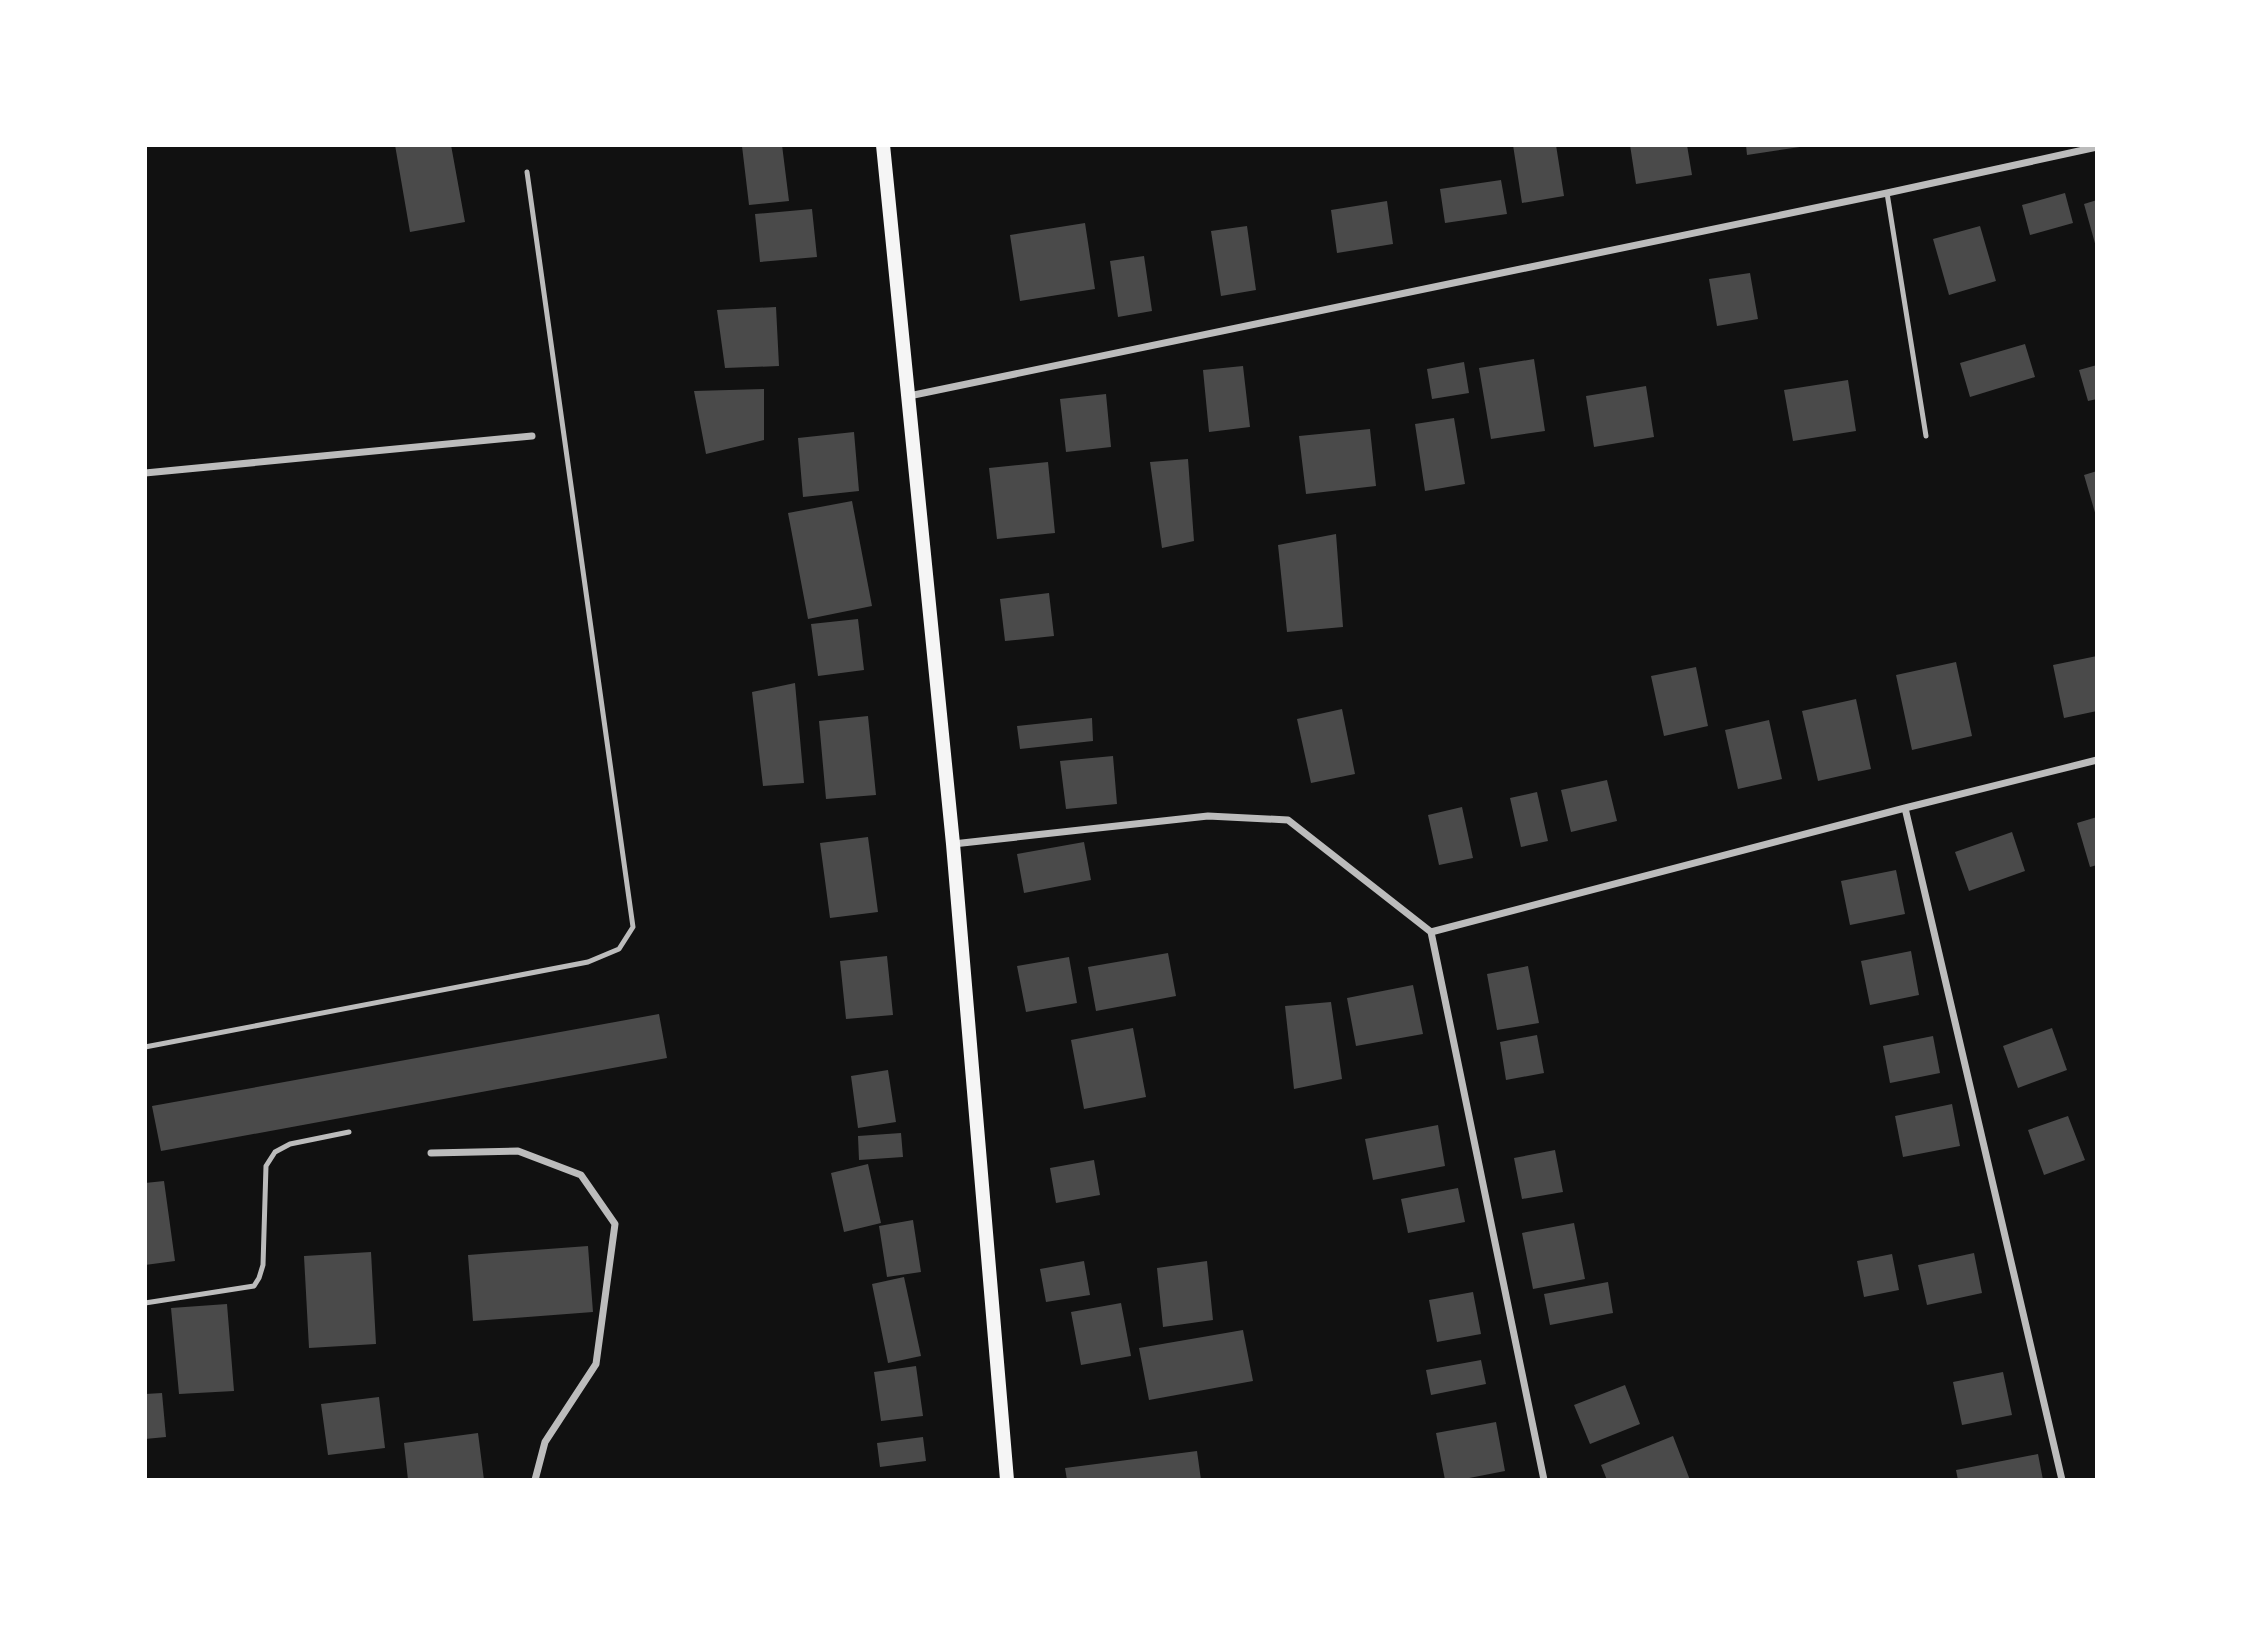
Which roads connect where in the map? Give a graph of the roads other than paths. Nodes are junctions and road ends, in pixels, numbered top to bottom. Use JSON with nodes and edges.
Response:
{"nodes":[{"id":1,"x":883,"y":145,"type":"edge"},
{"id":2,"x":2097,"y":147,"type":"edge"},
{"id":3,"x":527,"y":172,"type":"dead end"},
{"id":4,"x":1887,"y":193,"type":"junction"},
{"id":5,"x":907,"y":397,"type":"junction"},
{"id":6,"x":532,"y":436,"type":"dead end"},
{"id":7,"x":1926,"y":436,"type":"dead end"},
{"id":8,"x":145,"y":473,"type":"edge"},
{"id":9,"x":2097,"y":760,"type":"edge"},
{"id":10,"x":1905,"y":808,"type":"junction"},
{"id":11,"x":953,"y":844,"type":"junction"},
{"id":12,"x":1432,"y":932,"type":"junction"},
{"id":13,"x":145,"y":1047,"type":"edge"},
{"id":14,"x":349,"y":1132,"type":"dead end"},
{"id":15,"x":431,"y":1153,"type":"dead end"},
{"id":16,"x":145,"y":1303,"type":"edge"},
{"id":17,"x":535,"y":1480,"type":"edge"},
{"id":18,"x":1007,"y":1480,"type":"edge"},
{"id":19,"x":1544,"y":1480,"type":"edge"},
{"id":20,"x":2062,"y":1480,"type":"edge"}],
"edges":[{"from":1,"to":5,"type":"main road"},
{"from":2,"to":4,"type":"street"},
{"from":3,"to":13,"type":"lane"},
{"from":4,"to":5,"type":"street"},
{"from":4,"to":7,"type":"lane"},
{"from":5,"to":11,"type":"main road"},
{"from":6,"to":8,"type":"street"},
{"from":9,"to":10,"type":"street"},
{"from":10,"to":12,"type":"street"},
{"from":10,"to":20,"type":"street"},
{"from":11,"to":12,"type":"street"},
{"from":11,"to":18,"type":"main road"},
{"from":12,"to":19,"type":"street"},
{"from":14,"to":16,"type":"lane"},
{"from":15,"to":17,"type":"street"}]}
